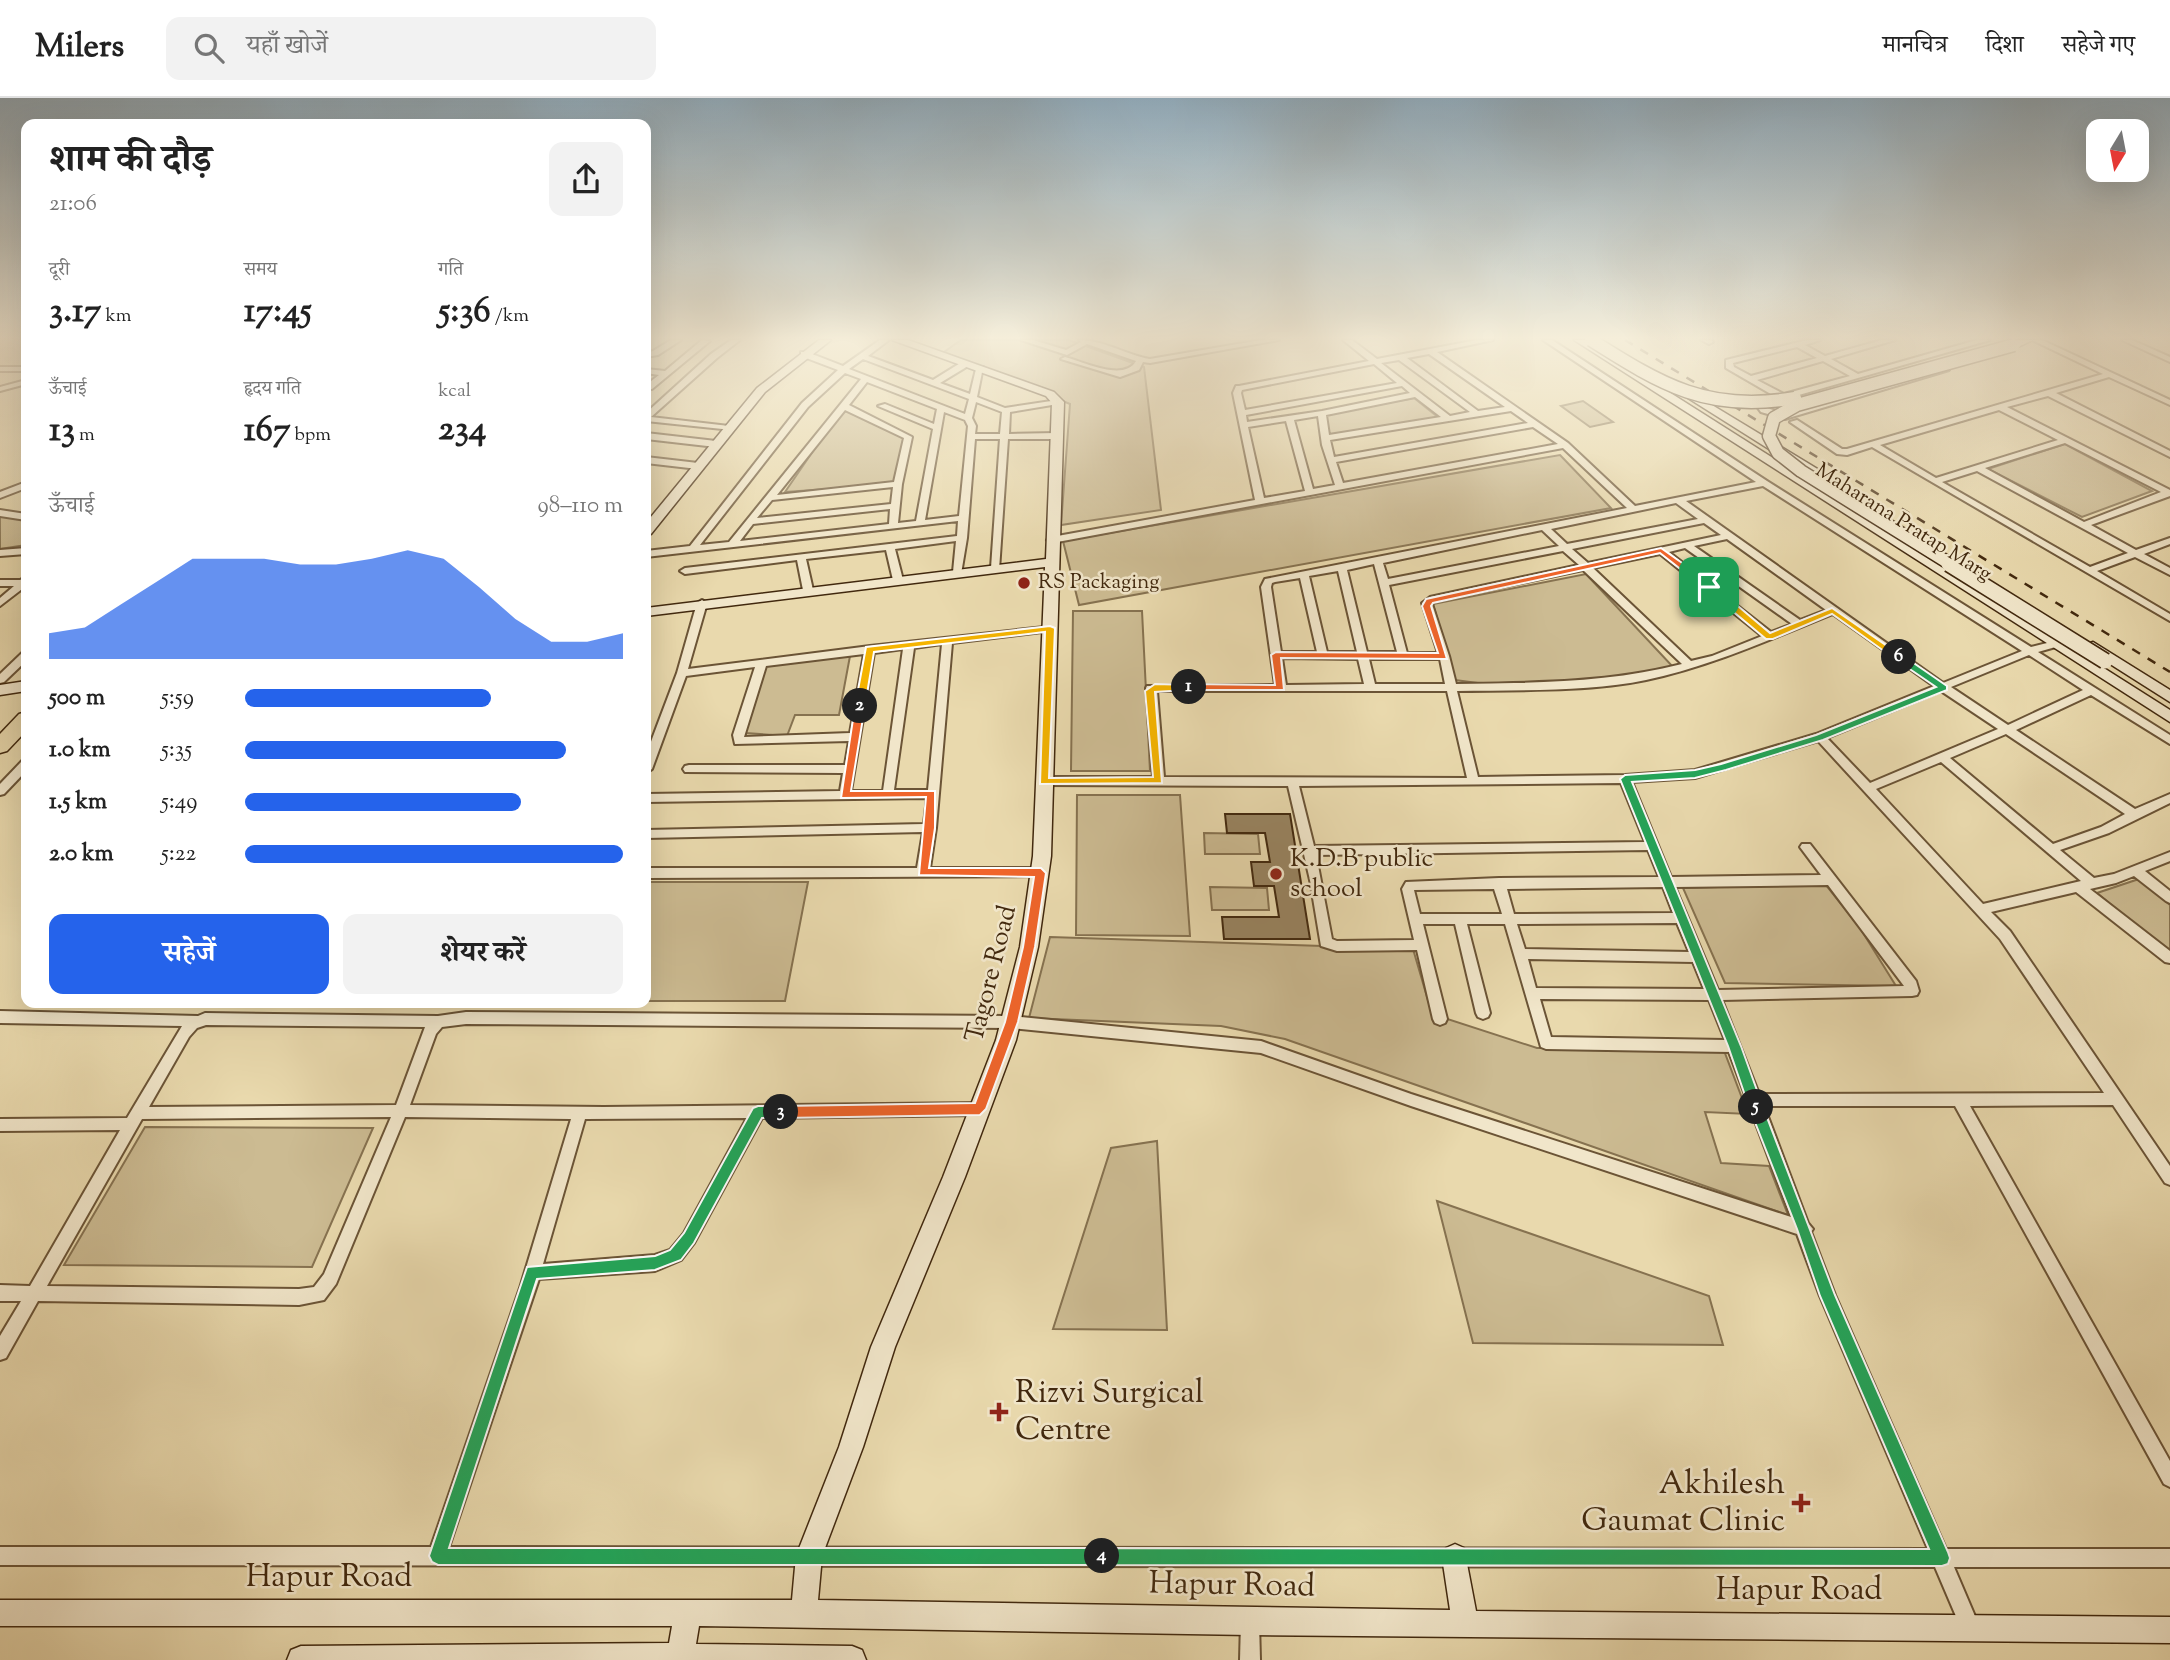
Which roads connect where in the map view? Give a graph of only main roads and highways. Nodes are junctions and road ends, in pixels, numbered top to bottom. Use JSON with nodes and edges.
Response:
{"nodes":[{"id":1,"x":21,"y":711,"type":"edge"},
{"id":2,"x":21,"y":724,"type":"edge"},
{"id":3,"x":0,"y":732,"type":"edge"},
{"id":4,"x":0,"y":746,"type":"edge"}],
"edges":[{"from":1,"to":3,"type":"highway"},
{"from":2,"to":4,"type":"highway"}]}
